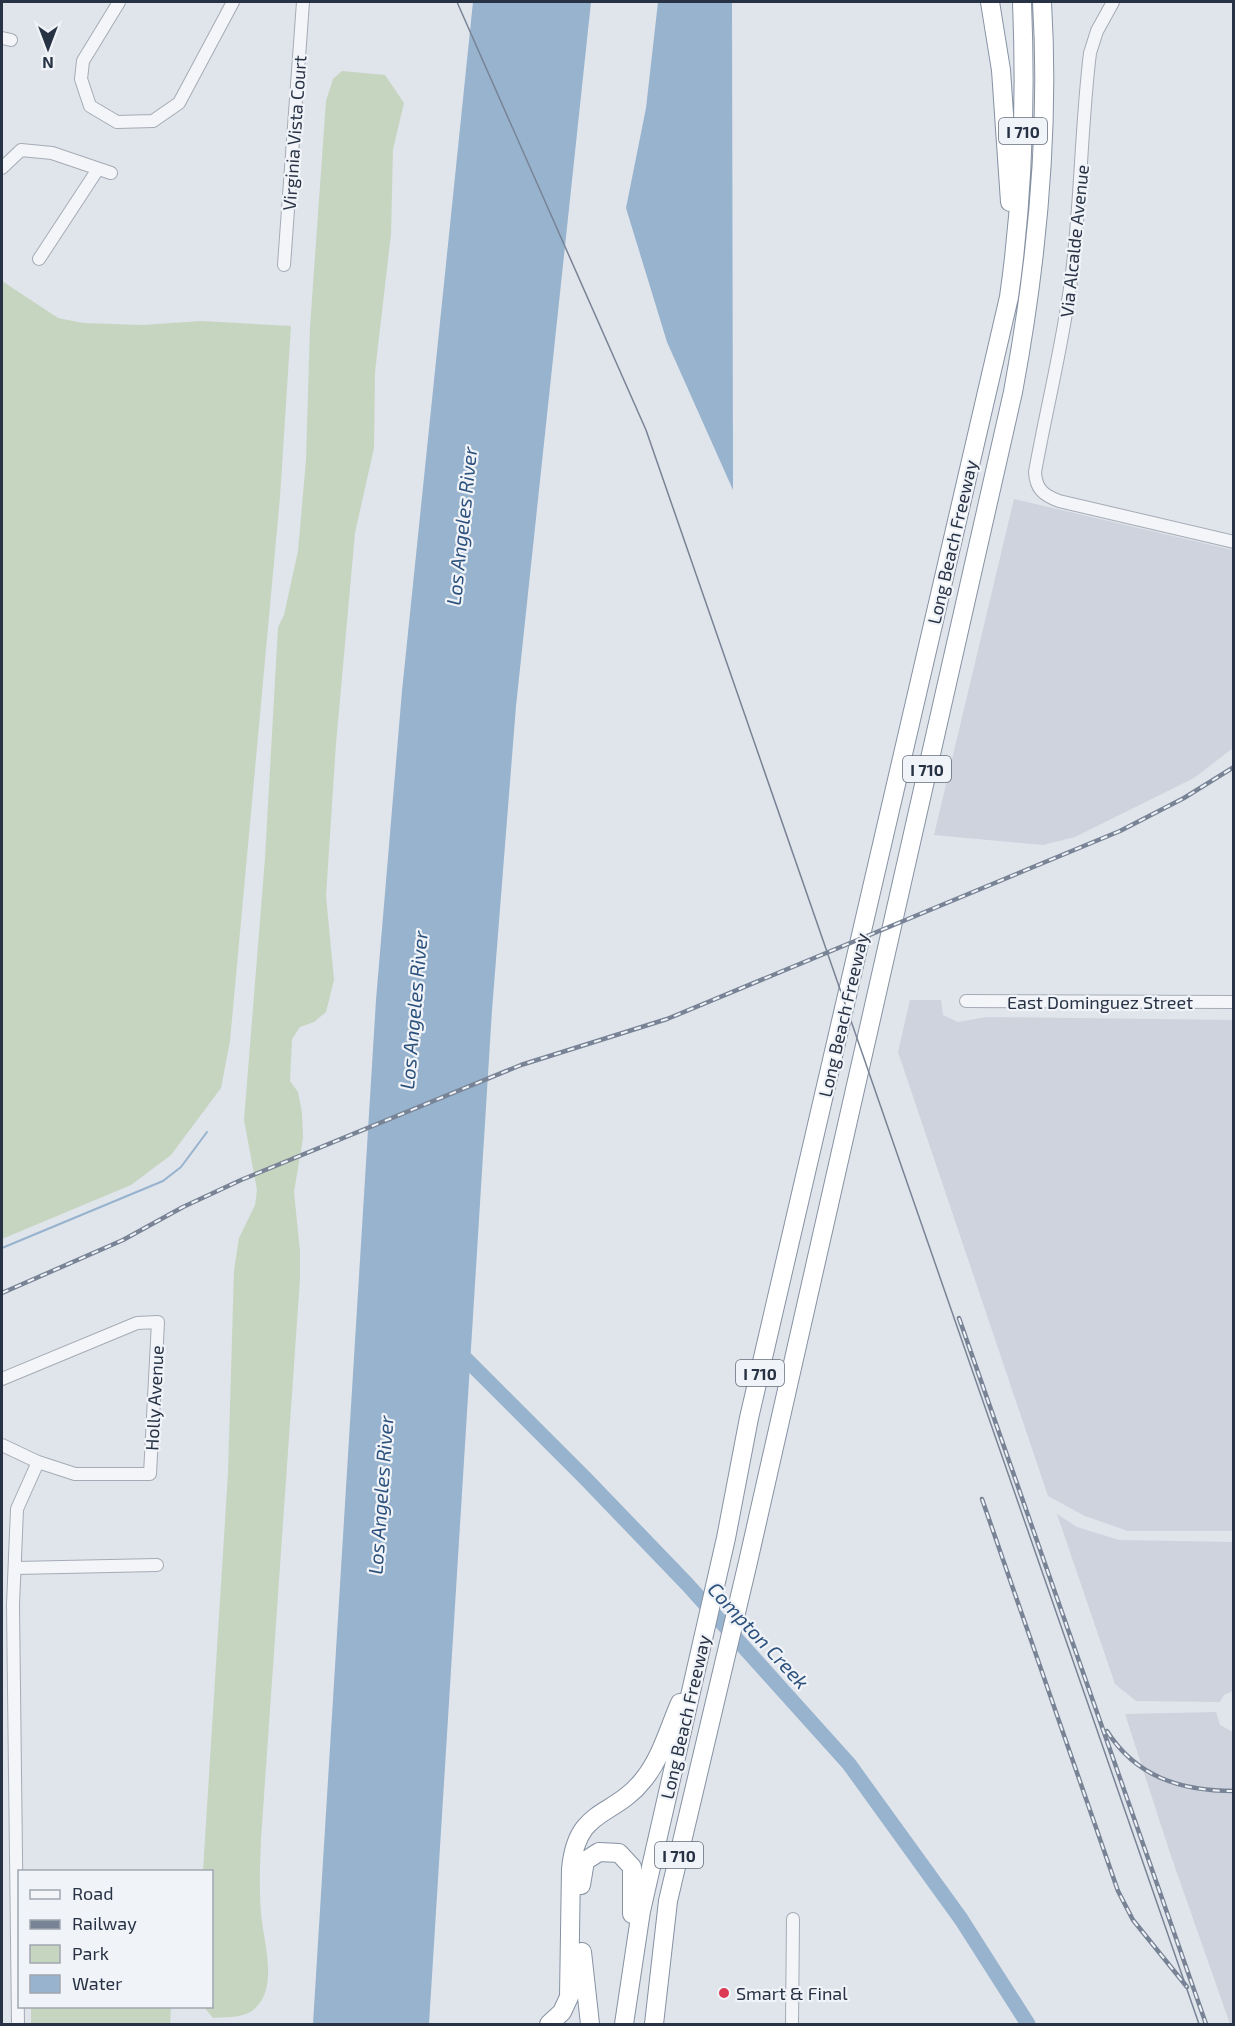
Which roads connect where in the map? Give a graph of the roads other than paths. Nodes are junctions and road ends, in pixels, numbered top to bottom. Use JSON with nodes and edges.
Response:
{"nodes":[{"id":1,"x":119,"y":2,"type":"edge"},
{"id":2,"x":233,"y":2,"type":"edge"},
{"id":3,"x":303,"y":2,"type":"edge"},
{"id":4,"x":990,"y":2,"type":"edge"},
{"id":5,"x":1022,"y":2,"type":"edge"},
{"id":6,"x":1042,"y":2,"type":"edge"},
{"id":7,"x":1053,"y":2,"type":"edge"},
{"id":8,"x":1113,"y":2,"type":"edge"},
{"id":9,"x":1045,"y":46,"type":"junction"},
{"id":10,"x":2,"y":168,"type":"edge"},
{"id":11,"x":98,"y":169,"type":"junction"},
{"id":12,"x":111,"y":173,"type":"dead end"},
{"id":13,"x":39,"y":259,"type":"dead end"},
{"id":14,"x":1014,"y":260,"type":"junction"},
{"id":15,"x":284,"y":265,"type":"dead end"},
{"id":16,"x":1233,"y":542,"type":"edge"},
{"id":17,"x":966,"y":1001,"type":"dead end"},
{"id":18,"x":1233,"y":1002,"type":"edge"},
{"id":19,"x":2,"y":1379,"type":"edge"},
{"id":20,"x":2,"y":1445,"type":"edge"},
{"id":21,"x":38,"y":1462,"type":"junction"},
{"id":22,"x":2,"y":1542,"type":"edge"},
{"id":23,"x":16,"y":1542,"type":"junction"},
{"id":24,"x":157,"y":1565,"type":"dead end"},
{"id":25,"x":16,"y":1568,"type":"junction"},
{"id":26,"x":695,"y":1672,"type":"junction"},
{"id":27,"x":2,"y":1799,"type":"edge"},
{"id":28,"x":15,"y":1799,"type":"junction"},
{"id":29,"x":793,"y":1919,"type":"dead end"},
{"id":30,"x":628,"y":1985,"type":"junction"},
{"id":31,"x":18,"y":2025,"type":"edge"},
{"id":32,"x":549,"y":2025,"type":"edge"},
{"id":33,"x":590,"y":2025,"type":"edge"},
{"id":34,"x":624,"y":2025,"type":"edge"},
{"id":35,"x":654,"y":2025,"type":"edge"},
{"id":36,"x":792,"y":2025,"type":"edge"}],
"edges":[{"from":1,"to":2,"type":"street"},
{"from":3,"to":15,"type":"street","name":"Virginia Vista Court"},
{"from":4,"to":14,"type":"highway"},
{"from":5,"to":14,"type":"highway","name":"Long Beach Freeway","number":"I 710"},
{"from":6,"to":9,"type":"highway","name":"Long Beach Freeway","number":"I 710"},
{"from":7,"to":9,"type":"highway"},
{"from":8,"to":16,"type":"street","name":"Via Alcalde Avenue"},
{"from":9,"to":35,"type":"highway","name":"Long Beach Freeway","number":"I 710"},
{"from":10,"to":11,"type":"street"},
{"from":11,"to":12,"type":"street"},
{"from":11,"to":13,"type":"street"},
{"from":14,"to":26,"type":"highway","name":"Long Beach Freeway","number":"I 710"},
{"from":17,"to":18,"type":"street","name":"East Dominguez Street"},
{"from":19,"to":21,"type":"street","name":"Holly Avenue"},
{"from":20,"to":21,"type":"street"},
{"from":21,"to":23,"type":"street"},
{"from":22,"to":23,"type":"street"},
{"from":23,"to":25,"type":"street"},
{"from":24,"to":25,"type":"street"},
{"from":25,"to":28,"type":"street"},
{"from":26,"to":30,"type":"highway","name":"Long Beach Freeway","number":"I 710"},
{"from":26,"to":32,"type":"highway"},
{"from":27,"to":28,"type":"street"},
{"from":28,"to":31,"type":"street"},
{"from":29,"to":36,"type":"street"},
{"from":30,"to":33,"type":"highway"},
{"from":30,"to":34,"type":"highway","name":"Long Beach Freeway","number":"I 710"}]}
